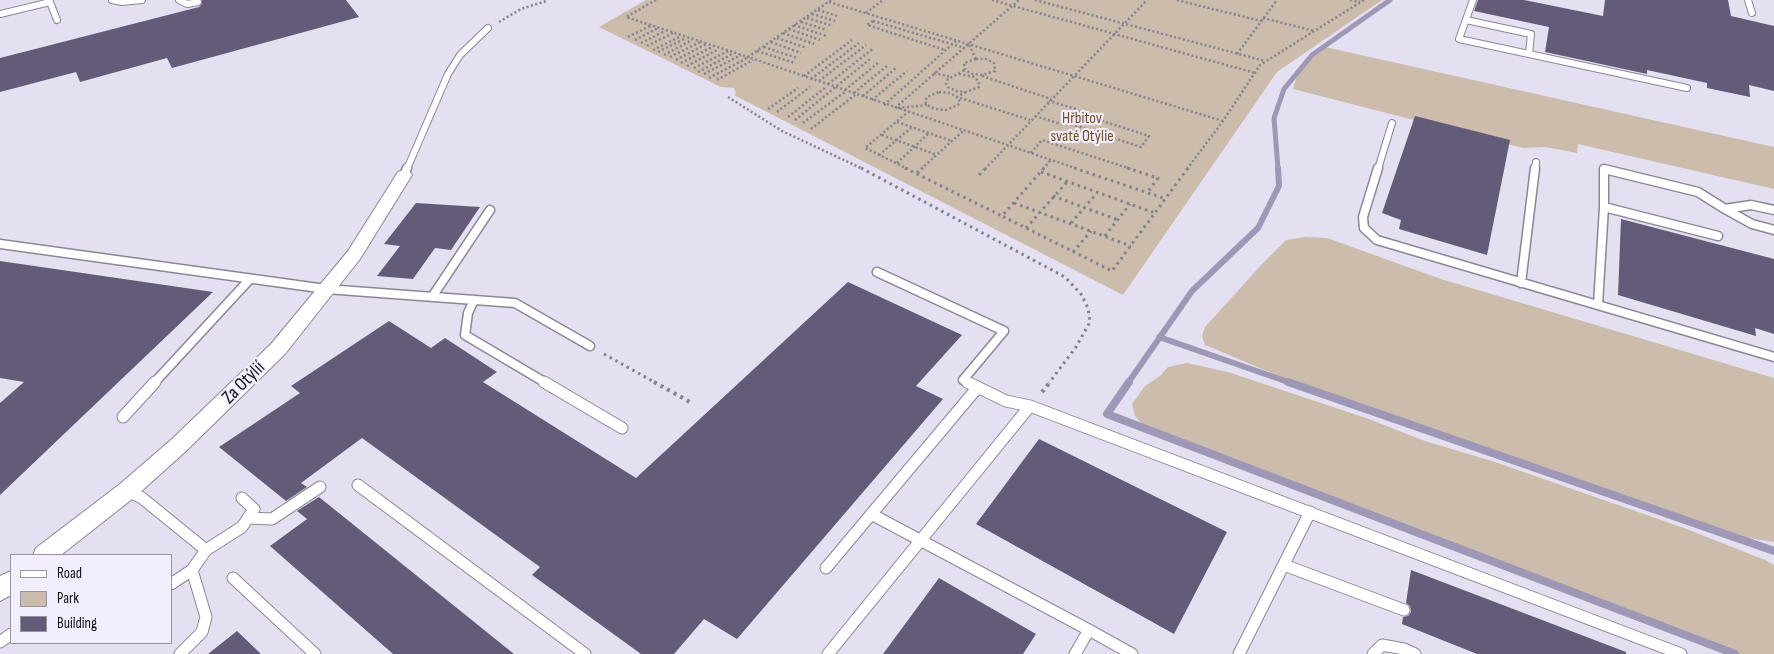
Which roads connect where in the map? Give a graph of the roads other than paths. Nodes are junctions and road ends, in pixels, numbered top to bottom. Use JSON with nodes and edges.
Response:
{"nodes":[{"id":1,"x":112,"y":0,"type":"edge"},
{"id":2,"x":142,"y":0,"type":"edge"},
{"id":3,"x":179,"y":0,"type":"edge"},
{"id":4,"x":1473,"y":0,"type":"edge"},
{"id":5,"x":1748,"y":0,"type":"edge"},
{"id":6,"x":198,"y":2,"type":"dead end"},
{"id":7,"x":1752,"y":13,"type":"dead end"},
{"id":8,"x":0,"y":14,"type":"edge"},
{"id":9,"x":57,"y":20,"type":"dead end"},
{"id":10,"x":1466,"y":20,"type":"junction"},
{"id":11,"x":488,"y":28,"type":"road end"},
{"id":12,"x":1529,"y":54,"type":"junction"},
{"id":13,"x":1687,"y":88,"type":"dead end"},
{"id":14,"x":1392,"y":123,"type":"dead end"},
{"id":15,"x":1536,"y":162,"type":"dead end"},
{"id":16,"x":404,"y":175,"type":"joint"},
{"id":17,"x":1604,"y":207,"type":"junction"},
{"id":18,"x":1725,"y":209,"type":"junction"},
{"id":19,"x":490,"y":210,"type":"dead end"},
{"id":20,"x":1774,"y":210,"type":"edge"},
{"id":21,"x":1774,"y":230,"type":"edge"},
{"id":22,"x":1718,"y":236,"type":"dead end"},
{"id":23,"x":0,"y":244,"type":"edge"},
{"id":24,"x":877,"y":272,"type":"dead end"},
{"id":25,"x":250,"y":279,"type":"junction"},
{"id":26,"x":1521,"y":282,"type":"junction"},
{"id":27,"x":326,"y":289,"type":"junction"},
{"id":28,"x":432,"y":297,"type":"junction"},
{"id":29,"x":474,"y":300,"type":"junction"},
{"id":30,"x":1598,"y":305,"type":"junction"},
{"id":31,"x":590,"y":346,"type":"road end"},
{"id":32,"x":1774,"y":356,"type":"edge"},
{"id":33,"x":978,"y":388,"type":"junction"},
{"id":34,"x":1030,"y":406,"type":"junction"},
{"id":35,"x":123,"y":417,"type":"dead end"},
{"id":36,"x":622,"y":428,"type":"dead end"},
{"id":37,"x":320,"y":486,"type":"dead end"},
{"id":38,"x":358,"y":486,"type":"dead end"},
{"id":39,"x":128,"y":490,"type":"junction"},
{"id":40,"x":242,"y":498,"type":"dead end"},
{"id":41,"x":1310,"y":512,"type":"junction"},
{"id":42,"x":871,"y":514,"type":"junction"},
{"id":43,"x":248,"y":518,"type":"junction"},
{"id":44,"x":920,"y":541,"type":"junction"},
{"id":45,"x":206,"y":550,"type":"junction"},
{"id":46,"x":45,"y":554,"type":"edge"},
{"id":47,"x":1284,"y":564,"type":"junction"},
{"id":48,"x":826,"y":568,"type":"dead end"},
{"id":49,"x":192,"y":570,"type":"junction"},
{"id":50,"x":233,"y":578,"type":"dead end"},
{"id":51,"x":172,"y":583,"type":"edge"},
{"id":52,"x":1404,"y":610,"type":"dead end"},
{"id":53,"x":1089,"y":630,"type":"junction"},
{"id":54,"x":180,"y":654,"type":"edge"},
{"id":55,"x":315,"y":654,"type":"edge"},
{"id":56,"x":585,"y":654,"type":"edge"},
{"id":57,"x":828,"y":654,"type":"edge"},
{"id":58,"x":1075,"y":654,"type":"edge"},
{"id":59,"x":1132,"y":654,"type":"edge"},
{"id":60,"x":1239,"y":654,"type":"edge"},
{"id":61,"x":1373,"y":654,"type":"edge"},
{"id":62,"x":1415,"y":654,"type":"edge"},
{"id":63,"x":1680,"y":654,"type":"edge"}],
"edges":[{"from":1,"to":2,"type":"lane"},
{"from":3,"to":6,"type":"lane"},
{"from":4,"to":10,"type":"lane"},
{"from":5,"to":7,"type":"lane"},
{"from":8,"to":9,"type":"lane"},
{"from":10,"to":12,"type":"lane"},
{"from":10,"to":12,"type":"lane"},
{"from":11,"to":16,"type":"lane"},
{"from":12,"to":13,"type":"lane"},
{"from":14,"to":26,"type":"lane"},
{"from":15,"to":26,"type":"lane"},
{"from":16,"to":27,"type":"street","name":"Za Otýlií"},
{"from":17,"to":18,"type":"lane"},
{"from":17,"to":22,"type":"lane"},
{"from":17,"to":30,"type":"lane"},
{"from":18,"to":20,"type":"lane"},
{"from":18,"to":21,"type":"lane"},
{"from":19,"to":28,"type":"lane"},
{"from":23,"to":25,"type":"lane"},
{"from":24,"to":33,"type":"lane"},
{"from":25,"to":27,"type":"lane"},
{"from":25,"to":35,"type":"lane"},
{"from":26,"to":30,"type":"lane"},
{"from":27,"to":28,"type":"lane"},
{"from":27,"to":39,"type":"street","name":"Za Otýlií"},
{"from":28,"to":29,"type":"lane"},
{"from":29,"to":31,"type":"lane"},
{"from":29,"to":36,"type":"lane"},
{"from":30,"to":32,"type":"lane"},
{"from":33,"to":34,"type":"lane"},
{"from":33,"to":42,"type":"lane"},
{"from":34,"to":41,"type":"lane"},
{"from":34,"to":44,"type":"lane"},
{"from":37,"to":43,"type":"lane"},
{"from":38,"to":56,"type":"lane"},
{"from":39,"to":45,"type":"lane"},
{"from":39,"to":46,"type":"street","name":"Za Otýlií"},
{"from":40,"to":43,"type":"lane"},
{"from":41,"to":47,"type":"lane"},
{"from":41,"to":63,"type":"lane"},
{"from":42,"to":44,"type":"lane"},
{"from":42,"to":48,"type":"lane"},
{"from":43,"to":45,"type":"lane"},
{"from":44,"to":53,"type":"lane"},
{"from":44,"to":57,"type":"lane"},
{"from":45,"to":49,"type":"lane"},
{"from":47,"to":52,"type":"lane"},
{"from":47,"to":60,"type":"lane"},
{"from":49,"to":51,"type":"lane"},
{"from":49,"to":54,"type":"lane"},
{"from":50,"to":55,"type":"lane"},
{"from":53,"to":58,"type":"lane"},
{"from":53,"to":59,"type":"lane"},
{"from":61,"to":62,"type":"lane"}]}
